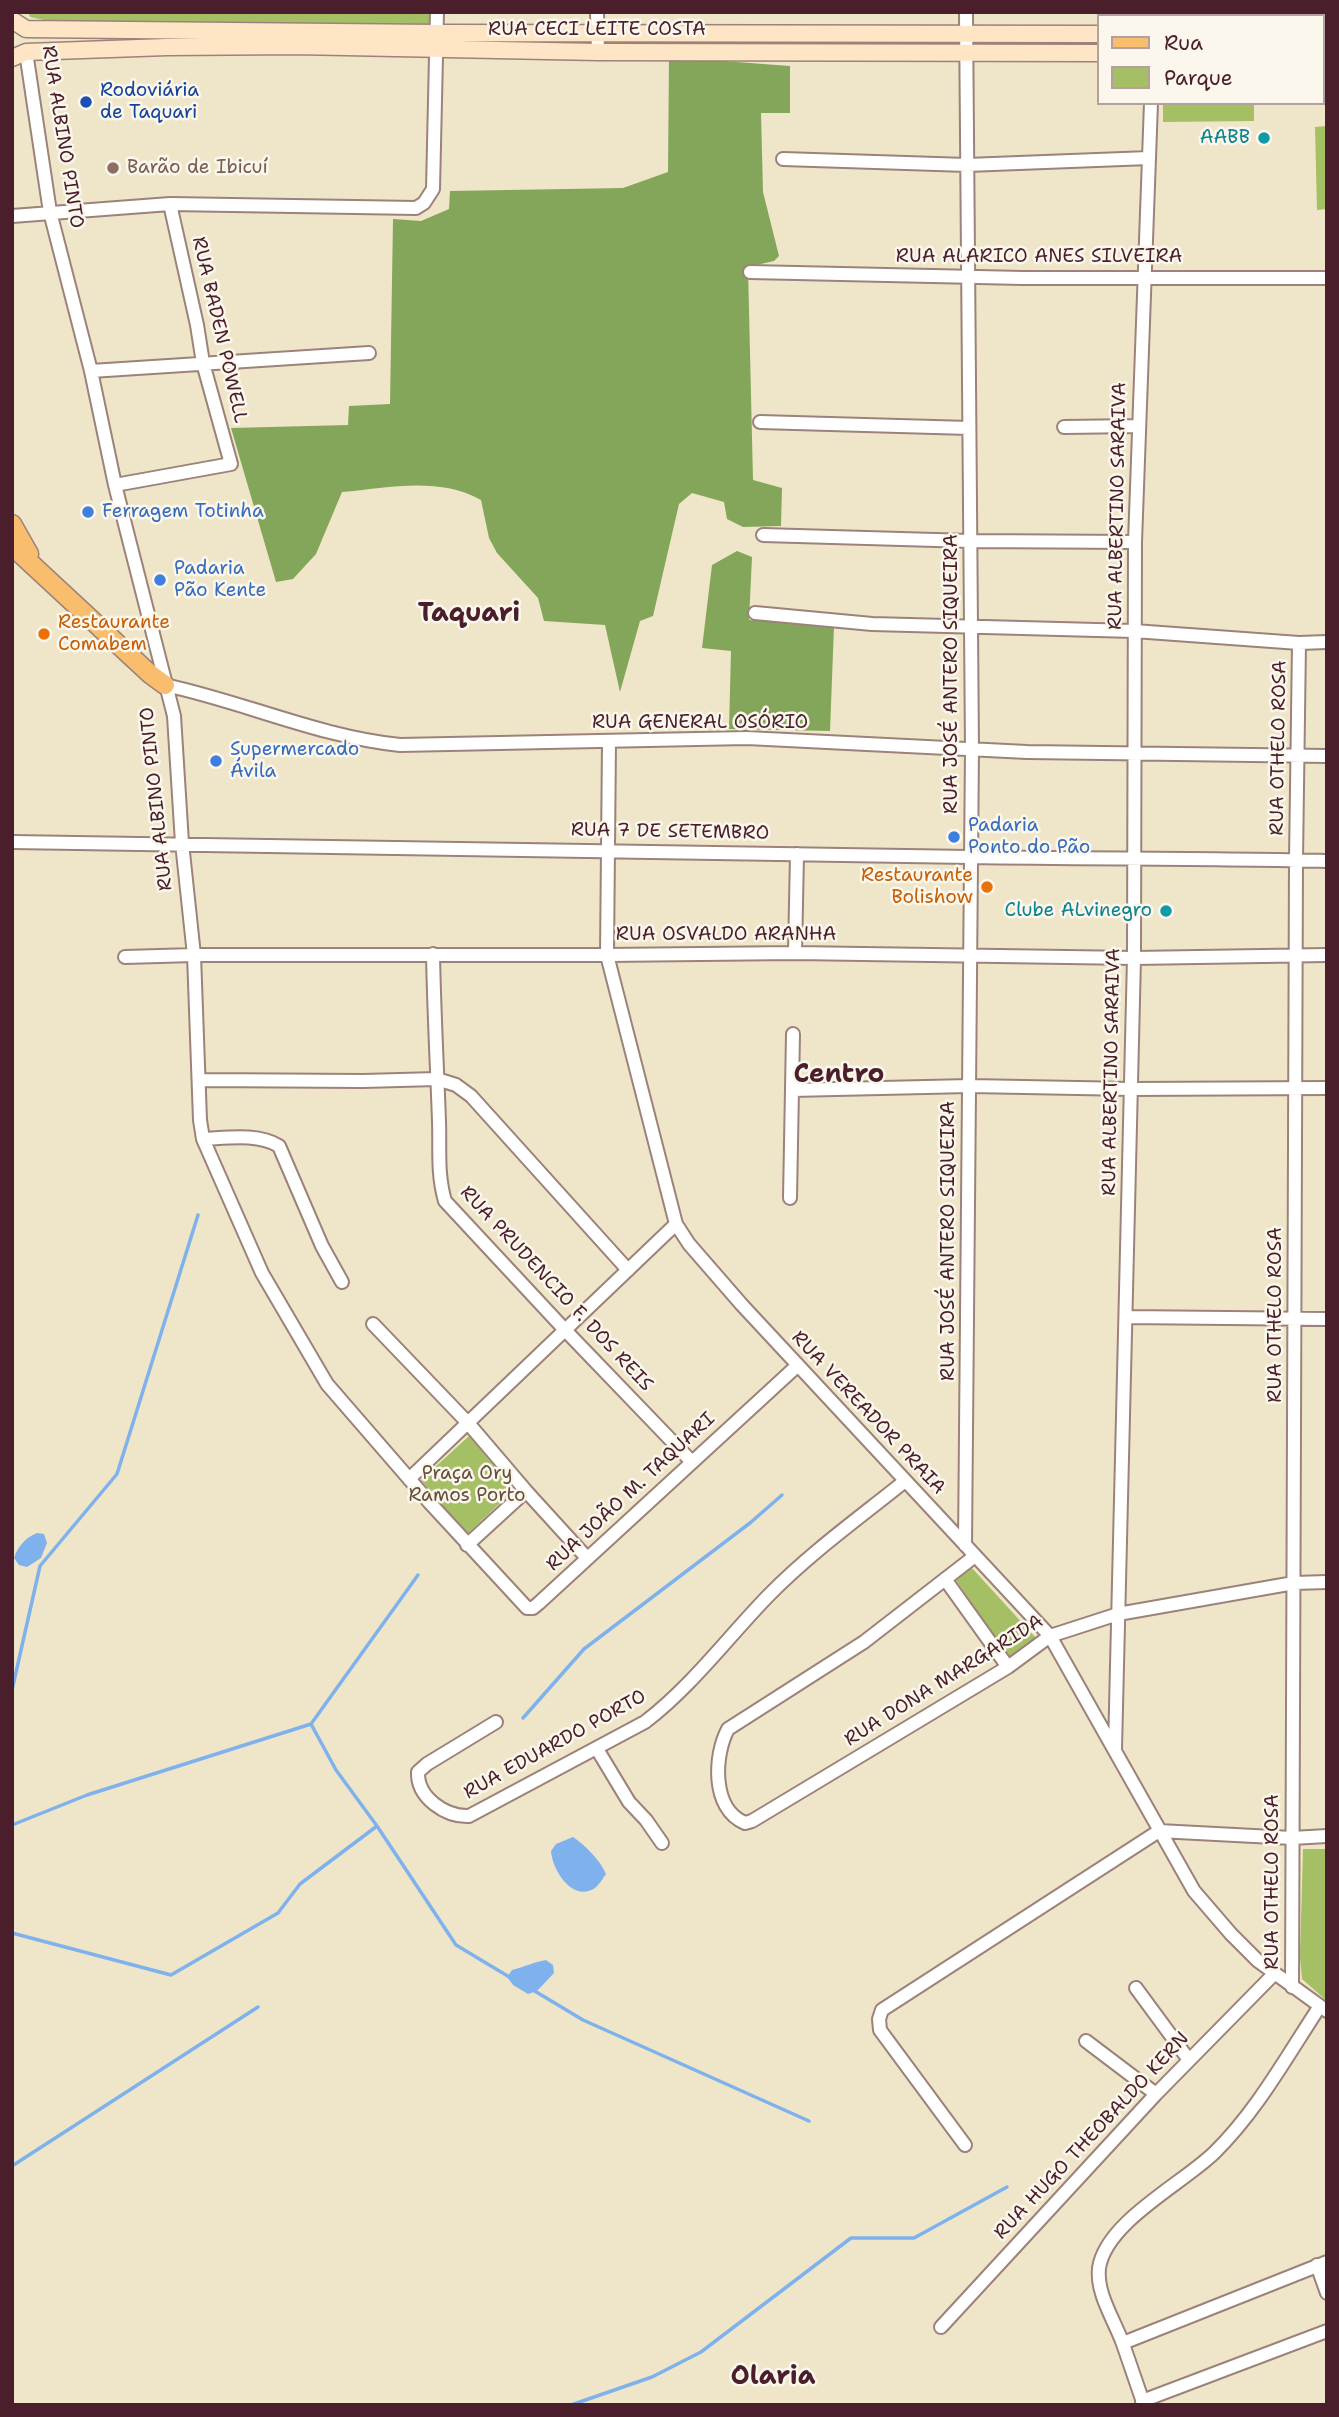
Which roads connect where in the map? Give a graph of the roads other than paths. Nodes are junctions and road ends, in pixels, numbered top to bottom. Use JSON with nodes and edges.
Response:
{"nodes":[{"id":1,"x":19,"y":12,"type":"edge"},
{"id":2,"x":437,"y":12,"type":"edge"},
{"id":3,"x":597,"y":12,"type":"edge"},
{"id":4,"x":966,"y":12,"type":"edge"},
{"id":5,"x":19,"y":24,"type":"edge"},
{"id":6,"x":598,"y":34,"type":"junction"},
{"id":7,"x":862,"y":34,"type":"junction"},
{"id":8,"x":966,"y":34,"type":"junction"},
{"id":9,"x":1098,"y":34,"type":"edge"},
{"id":10,"x":280,"y":39,"type":"junction"},
{"id":11,"x":436,"y":42,"type":"junction"},
{"id":12,"x":598,"y":52,"type":"junction"},
{"id":13,"x":861,"y":53,"type":"junction"},
{"id":14,"x":966,"y":53,"type":"junction"},
{"id":15,"x":1098,"y":53,"type":"edge"},
{"id":16,"x":19,"y":55,"type":"edge"},
{"id":17,"x":1151,"y":105,"type":"edge"},
{"id":18,"x":1149,"y":158,"type":"junction"},
{"id":19,"x":783,"y":159,"type":"dead end"},
{"id":20,"x":967,"y":165,"type":"junction"},
{"id":21,"x":170,"y":204,"type":"junction"},
{"id":22,"x":50,"y":212,"type":"junction"},
{"id":23,"x":12,"y":216,"type":"edge"},
{"id":24,"x":750,"y":272,"type":"dead end"},
{"id":25,"x":968,"y":277,"type":"junction"},
{"id":26,"x":1145,"y":277,"type":"junction"},
{"id":27,"x":1327,"y":278,"type":"edge"},
{"id":28,"x":369,"y":353,"type":"dead end"},
{"id":29,"x":203,"y":363,"type":"junction"},
{"id":30,"x":91,"y":371,"type":"junction"},
{"id":31,"x":760,"y":422,"type":"dead end"},
{"id":32,"x":1138,"y":426,"type":"junction"},
{"id":33,"x":1064,"y":427,"type":"dead end"},
{"id":34,"x":970,"y":428,"type":"junction"},
{"id":35,"x":115,"y":485,"type":"junction"},
{"id":36,"x":12,"y":524,"type":"edge"},
{"id":37,"x":763,"y":535,"type":"dead end"},
{"id":38,"x":970,"y":541,"type":"junction"},
{"id":39,"x":1135,"y":542,"type":"junction"},
{"id":40,"x":12,"y":546,"type":"edge"},
{"id":41,"x":42,"y":575,"type":"junction"},
{"id":42,"x":755,"y":613,"type":"dead end"},
{"id":43,"x":971,"y":628,"type":"junction"},
{"id":44,"x":1134,"y":631,"type":"junction"},
{"id":45,"x":1327,"y":642,"type":"edge"},
{"id":46,"x":1299,"y":643,"type":"junction"},
{"id":47,"x":165,"y":685,"type":"junction"},
{"id":48,"x":609,"y":742,"type":"junction"},
{"id":49,"x":972,"y":749,"type":"junction"},
{"id":50,"x":1135,"y":753,"type":"junction"},
{"id":51,"x":1298,"y":755,"type":"junction"},
{"id":52,"x":1327,"y":755,"type":"edge"},
{"id":53,"x":12,"y":842,"type":"edge"},
{"id":54,"x":182,"y":844,"type":"junction"},
{"id":55,"x":608,"y":850,"type":"junction"},
{"id":56,"x":797,"y":854,"type":"junction"},
{"id":57,"x":972,"y":857,"type":"junction"},
{"id":58,"x":1136,"y":857,"type":"junction"},
{"id":59,"x":1296,"y":860,"type":"junction"},
{"id":60,"x":1327,"y":861,"type":"edge"},
{"id":61,"x":795,"y":953,"type":"junction"},
{"id":62,"x":433,"y":954,"type":"junction"},
{"id":63,"x":194,"y":955,"type":"junction"},
{"id":64,"x":607,"y":955,"type":"junction"},
{"id":65,"x":971,"y":955,"type":"junction"},
{"id":66,"x":1327,"y":955,"type":"edge"},
{"id":67,"x":1297,"y":956,"type":"junction"},
{"id":68,"x":125,"y":957,"type":"dead end"},
{"id":69,"x":1134,"y":958,"type":"junction"},
{"id":70,"x":793,"y":1034,"type":"dead end"},
{"id":71,"x":437,"y":1079,"type":"junction"},
{"id":72,"x":199,"y":1080,"type":"junction"},
{"id":73,"x":970,"y":1086,"type":"junction"},
{"id":74,"x":1296,"y":1088,"type":"junction"},
{"id":75,"x":1327,"y":1088,"type":"edge"},
{"id":76,"x":1131,"y":1089,"type":"junction"},
{"id":77,"x":792,"y":1090,"type":"junction"},
{"id":78,"x":203,"y":1139,"type":"junction"},
{"id":79,"x":790,"y":1198,"type":"dead end"},
{"id":80,"x":676,"y":1224,"type":"junction"},
{"id":81,"x":628,"y":1270,"type":"junction"},
{"id":82,"x":342,"y":1282,"type":"dead end"},
{"id":83,"x":1126,"y":1317,"type":"junction"},
{"id":84,"x":1295,"y":1319,"type":"junction"},
{"id":85,"x":1327,"y":1319,"type":"edge"},
{"id":86,"x":373,"y":1324,"type":"dead end"},
{"id":87,"x":565,"y":1330,"type":"junction"},
{"id":88,"x":798,"y":1365,"type":"junction"},
{"id":89,"x":468,"y":1423,"type":"junction"},
{"id":90,"x":692,"y":1462,"type":"junction"},
{"id":91,"x":409,"y":1479,"type":"junction"},
{"id":92,"x":905,"y":1481,"type":"junction"},
{"id":93,"x":526,"y":1491,"type":"junction"},
{"id":94,"x":467,"y":1545,"type":"junction"},
{"id":95,"x":965,"y":1545,"type":"junction"},
{"id":96,"x":975,"y":1556,"type":"junction"},
{"id":97,"x":587,"y":1558,"type":"junction"},
{"id":98,"x":492,"y":1571,"type":"joint"},
{"id":99,"x":945,"y":1579,"type":"junction"},
{"id":100,"x":1327,"y":1582,"type":"edge"},
{"id":101,"x":1294,"y":1583,"type":"junction"},
{"id":102,"x":1118,"y":1614,"type":"junction"},
{"id":103,"x":1050,"y":1636,"type":"junction"},
{"id":104,"x":1008,"y":1667,"type":"junction"},
{"id":105,"x":496,"y":1722,"type":"dead end"},
{"id":106,"x":597,"y":1749,"type":"junction"},
{"id":107,"x":1115,"y":1749,"type":"junction"},
{"id":108,"x":1159,"y":1831,"type":"junction"},
{"id":109,"x":1327,"y":1836,"type":"edge"},
{"id":110,"x":1292,"y":1838,"type":"junction"},
{"id":111,"x":662,"y":1843,"type":"dead end"},
{"id":112,"x":1274,"y":1974,"type":"junction"},
{"id":113,"x":1292,"y":1987,"type":"junction"},
{"id":114,"x":1136,"y":1988,"type":"dead end"},
{"id":115,"x":1324,"y":2009,"type":"edge"},
{"id":116,"x":1086,"y":2041,"type":"dead end"},
{"id":117,"x":1189,"y":2060,"type":"junction"},
{"id":118,"x":1156,"y":2094,"type":"junction"},
{"id":119,"x":965,"y":2145,"type":"dead end"},
{"id":120,"x":1322,"y":2264,"type":"edge"},
{"id":121,"x":1327,"y":2293,"type":"edge"},
{"id":122,"x":941,"y":2327,"type":"dead end"},
{"id":123,"x":1327,"y":2331,"type":"edge"},
{"id":124,"x":1123,"y":2343,"type":"junction"},
{"id":125,"x":1143,"y":2403,"type":"edge"}],
"edges":[{"from":1,"to":5,"type":"street"},
{"from":2,"to":11,"type":"street"},
{"from":3,"to":6,"type":"street"},
{"from":4,"to":8,"type":"street","name":"RUA JOSÉ ANTERO SIQUEIRA"},
{"from":5,"to":10,"type":"street","name":"RUA CECI LEITE COSTA"},
{"from":5,"to":16,"type":"street","name":"RUA ALBINO PINTO"},
{"from":6,"to":7,"type":"street","name":"RUA CECI LEITE COSTA"},
{"from":6,"to":11,"type":"street","name":"RUA CECI LEITE COSTA"},
{"from":6,"to":12,"type":"street"},
{"from":7,"to":8,"type":"street","name":"RUA CECI LEITE COSTA"},
{"from":7,"to":13,"type":"street"},
{"from":8,"to":9,"type":"street","name":"RUA CECI LEITE COSTA"},
{"from":8,"to":14,"type":"street","name":"RUA JOSÉ ANTERO SIQUEIRA"},
{"from":10,"to":11,"type":"street","name":"RUA CECI LEITE COSTA"},
{"from":10,"to":16,"type":"street","name":"RUA CECI LEITE COSTA"},
{"from":11,"to":12,"type":"street","name":"RUA CECI LEITE COSTA"},
{"from":11,"to":21,"type":"street"},
{"from":12,"to":13,"type":"street","name":"RUA CECI LEITE COSTA"},
{"from":13,"to":14,"type":"street","name":"RUA CECI LEITE COSTA"},
{"from":14,"to":15,"type":"street","name":"RUA CECI LEITE COSTA"},
{"from":14,"to":20,"type":"street","name":"RUA JOSÉ ANTERO SIQUEIRA"},
{"from":16,"to":22,"type":"street","name":"RUA ALBINO PINTO"},
{"from":17,"to":18,"type":"street","name":"RUA ALBERTINO SARAIVA"},
{"from":18,"to":20,"type":"street"},
{"from":18,"to":26,"type":"street","name":"RUA ALBERTINO SARAIVA"},
{"from":19,"to":20,"type":"street"},
{"from":20,"to":25,"type":"street","name":"RUA JOSÉ ANTERO SIQUEIRA"},
{"from":21,"to":22,"type":"street"},
{"from":21,"to":29,"type":"street","name":"RUA BADEN POWELL"},
{"from":22,"to":23,"type":"street"},
{"from":22,"to":30,"type":"street","name":"RUA ALBINO PINTO"},
{"from":24,"to":25,"type":"street","name":"RUA ALARICO ANES SILVEIRA"},
{"from":25,"to":26,"type":"street","name":"RUA ALARICO ANES SILVEIRA"},
{"from":25,"to":34,"type":"street","name":"RUA JOSÉ ANTERO SIQUEIRA"},
{"from":26,"to":27,"type":"street","name":"RUA ALARICO ANES SILVEIRA"},
{"from":26,"to":32,"type":"street","name":"RUA ALBERTINO SARAIVA"},
{"from":28,"to":29,"type":"street"},
{"from":29,"to":30,"type":"street"},
{"from":29,"to":35,"type":"street","name":"RUA BADEN POWELL"},
{"from":30,"to":35,"type":"street","name":"RUA ALBINO PINTO"},
{"from":31,"to":34,"type":"street"},
{"from":32,"to":33,"type":"street"},
{"from":32,"to":39,"type":"street","name":"RUA ALBERTINO SARAIVA"},
{"from":34,"to":38,"type":"street","name":"RUA JOSÉ ANTERO SIQUEIRA"},
{"from":35,"to":47,"type":"street","name":"RUA ALBINO PINTO"},
{"from":36,"to":41,"type":"main road"},
{"from":37,"to":38,"type":"street"},
{"from":38,"to":39,"type":"street"},
{"from":38,"to":43,"type":"street","name":"RUA JOSÉ ANTERO SIQUEIRA"},
{"from":39,"to":44,"type":"street","name":"RUA ALBERTINO SARAIVA"},
{"from":40,"to":41,"type":"main road"},
{"from":41,"to":47,"type":"main road"},
{"from":42,"to":43,"type":"street"},
{"from":43,"to":44,"type":"street"},
{"from":43,"to":49,"type":"street","name":"RUA JOSÉ ANTERO SIQUEIRA"},
{"from":44,"to":46,"type":"street"},
{"from":44,"to":50,"type":"street","name":"RUA ALBERTINO SARAIVA"},
{"from":45,"to":46,"type":"street"},
{"from":46,"to":51,"type":"street","name":"RUA OTHELO ROSA"},
{"from":47,"to":48,"type":"street","name":"RUA GENERAL OSÓRIO"},
{"from":47,"to":54,"type":"street","name":"RUA ALBINO PINTO"},
{"from":48,"to":49,"type":"street","name":"RUA GENERAL OSÓRIO"},
{"from":48,"to":55,"type":"street","name":"RUA VEREADOR PRAIA"},
{"from":49,"to":50,"type":"street","name":"RUA GENERAL OSÓRIO"},
{"from":49,"to":57,"type":"street","name":"RUA JOSÉ ANTERO SIQUEIRA"},
{"from":50,"to":51,"type":"street","name":"RUA GENERAL OSÓRIO"},
{"from":50,"to":58,"type":"street","name":"RUA ALBERTINO SARAIVA"},
{"from":51,"to":52,"type":"street","name":"RUA GENERAL OSÓRIO"},
{"from":51,"to":59,"type":"street","name":"RUA OTHELO ROSA"},
{"from":53,"to":54,"type":"street","name":"RUA 7 DE SETEMBRO"},
{"from":54,"to":55,"type":"street","name":"RUA 7 DE SETEMBRO"},
{"from":54,"to":63,"type":"street","name":"RUA ALBINO PINTO"},
{"from":55,"to":56,"type":"street","name":"RUA 7 DE SETEMBRO"},
{"from":55,"to":64,"type":"street","name":"RUA VEREADOR PRAIA"},
{"from":56,"to":57,"type":"street","name":"RUA 7 DE SETEMBRO"},
{"from":56,"to":61,"type":"street"},
{"from":57,"to":58,"type":"street","name":"RUA 7 DE SETEMBRO"},
{"from":57,"to":65,"type":"street","name":"RUA JOSÉ ANTERO SIQUEIRA"},
{"from":58,"to":59,"type":"street","name":"RUA 7 DE SETEMBRO"},
{"from":58,"to":69,"type":"street","name":"RUA ALBERTINO SARAIVA"},
{"from":59,"to":60,"type":"street","name":"RUA 7 DE SETEMBRO"},
{"from":59,"to":67,"type":"street","name":"RUA OTHELO ROSA"},
{"from":61,"to":64,"type":"street","name":"RUA OSVALDO ARANHA"},
{"from":61,"to":65,"type":"street","name":"RUA OSVALDO ARANHA"},
{"from":62,"to":63,"type":"street","name":"RUA OSVALDO ARANHA"},
{"from":62,"to":64,"type":"street","name":"RUA OSVALDO ARANHA"},
{"from":62,"to":71,"type":"street","name":"RUA PRUDENCIO F. DOS REIS"},
{"from":63,"to":68,"type":"street","name":"RUA OSVALDO ARANHA"},
{"from":63,"to":72,"type":"street","name":"RUA ALBINO PINTO"},
{"from":64,"to":80,"type":"street","name":"RUA VEREADOR PRAIA"},
{"from":65,"to":69,"type":"street","name":"RUA OSVALDO ARANHA"},
{"from":65,"to":73,"type":"street","name":"RUA JOSÉ ANTERO SIQUEIRA"},
{"from":66,"to":67,"type":"street","name":"RUA OSVALDO ARANHA"},
{"from":67,"to":69,"type":"street","name":"RUA OSVALDO ARANHA"},
{"from":67,"to":74,"type":"street","name":"RUA OTHELO ROSA"},
{"from":69,"to":76,"type":"street","name":"RUA ALBERTINO SARAIVA"},
{"from":70,"to":77,"type":"street"},
{"from":71,"to":72,"type":"street"},
{"from":71,"to":81,"type":"street"},
{"from":71,"to":87,"type":"street","name":"RUA PRUDENCIO F. DOS REIS"},
{"from":72,"to":78,"type":"street","name":"RUA ALBINO PINTO"},
{"from":73,"to":76,"type":"street"},
{"from":73,"to":77,"type":"street"},
{"from":73,"to":95,"type":"street","name":"RUA JOSÉ ANTERO SIQUEIRA"},
{"from":74,"to":75,"type":"street"},
{"from":74,"to":76,"type":"street"},
{"from":74,"to":84,"type":"street","name":"RUA OTHELO ROSA"},
{"from":76,"to":83,"type":"street","name":"RUA ALBERTINO SARAIVA"},
{"from":77,"to":79,"type":"street"},
{"from":78,"to":82,"type":"street"},
{"from":78,"to":91,"type":"street","name":"RUA ALBINO PINTO"},
{"from":80,"to":81,"type":"street"},
{"from":80,"to":88,"type":"street","name":"RUA VEREADOR PRAIA"},
{"from":81,"to":87,"type":"street"},
{"from":83,"to":84,"type":"street"},
{"from":83,"to":102,"type":"street","name":"RUA ALBERTINO SARAIVA"},
{"from":84,"to":85,"type":"street"},
{"from":84,"to":101,"type":"street","name":"RUA OTHELO ROSA"},
{"from":86,"to":89,"type":"street"},
{"from":87,"to":89,"type":"street"},
{"from":87,"to":90,"type":"street","name":"RUA PRUDENCIO F. DOS REIS"},
{"from":88,"to":90,"type":"street","name":"RUA JOÃO M. TAQUARI"},
{"from":88,"to":92,"type":"street","name":"RUA VEREADOR PRAIA"},
{"from":89,"to":91,"type":"street"},
{"from":89,"to":93,"type":"street"},
{"from":90,"to":97,"type":"street","name":"RUA JOÃO M. TAQUARI"},
{"from":91,"to":94,"type":"street","name":"RUA ALBINO PINTO"},
{"from":92,"to":95,"type":"street","name":"RUA VEREADOR PRAIA"},
{"from":92,"to":106,"type":"street","name":"RUA EDUARDO PORTO"},
{"from":93,"to":94,"type":"street"},
{"from":93,"to":97,"type":"street"},
{"from":94,"to":98,"type":"street","name":"RUA ALBINO PINTO"},
{"from":95,"to":96,"type":"street","name":"RUA VEREADOR PRAIA"},
{"from":96,"to":99,"type":"street"},
{"from":96,"to":103,"type":"street","name":"RUA VEREADOR PRAIA"},
{"from":97,"to":98,"type":"street","name":"RUA JOÃO M. TAQUARI"},
{"from":99,"to":104,"type":"street"},
{"from":99,"to":104,"type":"street","name":"RUA DONA MARGARIDA"},
{"from":100,"to":101,"type":"street","name":"RUA DONA MARGARIDA"},
{"from":101,"to":102,"type":"street","name":"RUA DONA MARGARIDA"},
{"from":101,"to":110,"type":"street","name":"RUA OTHELO ROSA"},
{"from":102,"to":103,"type":"street","name":"RUA DONA MARGARIDA"},
{"from":102,"to":107,"type":"street","name":"RUA ALBERTINO SARAIVA"},
{"from":103,"to":104,"type":"street","name":"RUA DONA MARGARIDA"},
{"from":103,"to":107,"type":"street","name":"RUA VEREADOR PRAIA"},
{"from":105,"to":106,"type":"street","name":"RUA EDUARDO PORTO"},
{"from":106,"to":111,"type":"street"},
{"from":107,"to":108,"type":"street","name":"RUA VEREADOR PRAIA"},
{"from":108,"to":110,"type":"street"},
{"from":108,"to":112,"type":"street","name":"RUA VEREADOR PRAIA"},
{"from":108,"to":119,"type":"street"},
{"from":109,"to":110,"type":"street"},
{"from":110,"to":113,"type":"street","name":"RUA OTHELO ROSA"},
{"from":112,"to":113,"type":"street","name":"RUA VEREADOR PRAIA"},
{"from":112,"to":117,"type":"street","name":"RUA HUGO THEOBALDO KERN"},
{"from":113,"to":115,"type":"street","name":"RUA VEREADOR PRAIA"},
{"from":114,"to":117,"type":"street"},
{"from":115,"to":124,"type":"street"},
{"from":116,"to":118,"type":"street"},
{"from":117,"to":118,"type":"street","name":"RUA HUGO THEOBALDO KERN"},
{"from":118,"to":122,"type":"street","name":"RUA HUGO THEOBALDO KERN"},
{"from":120,"to":121,"type":"street"},
{"from":120,"to":124,"type":"street"},
{"from":123,"to":125,"type":"street"},
{"from":124,"to":125,"type":"street"}]}
